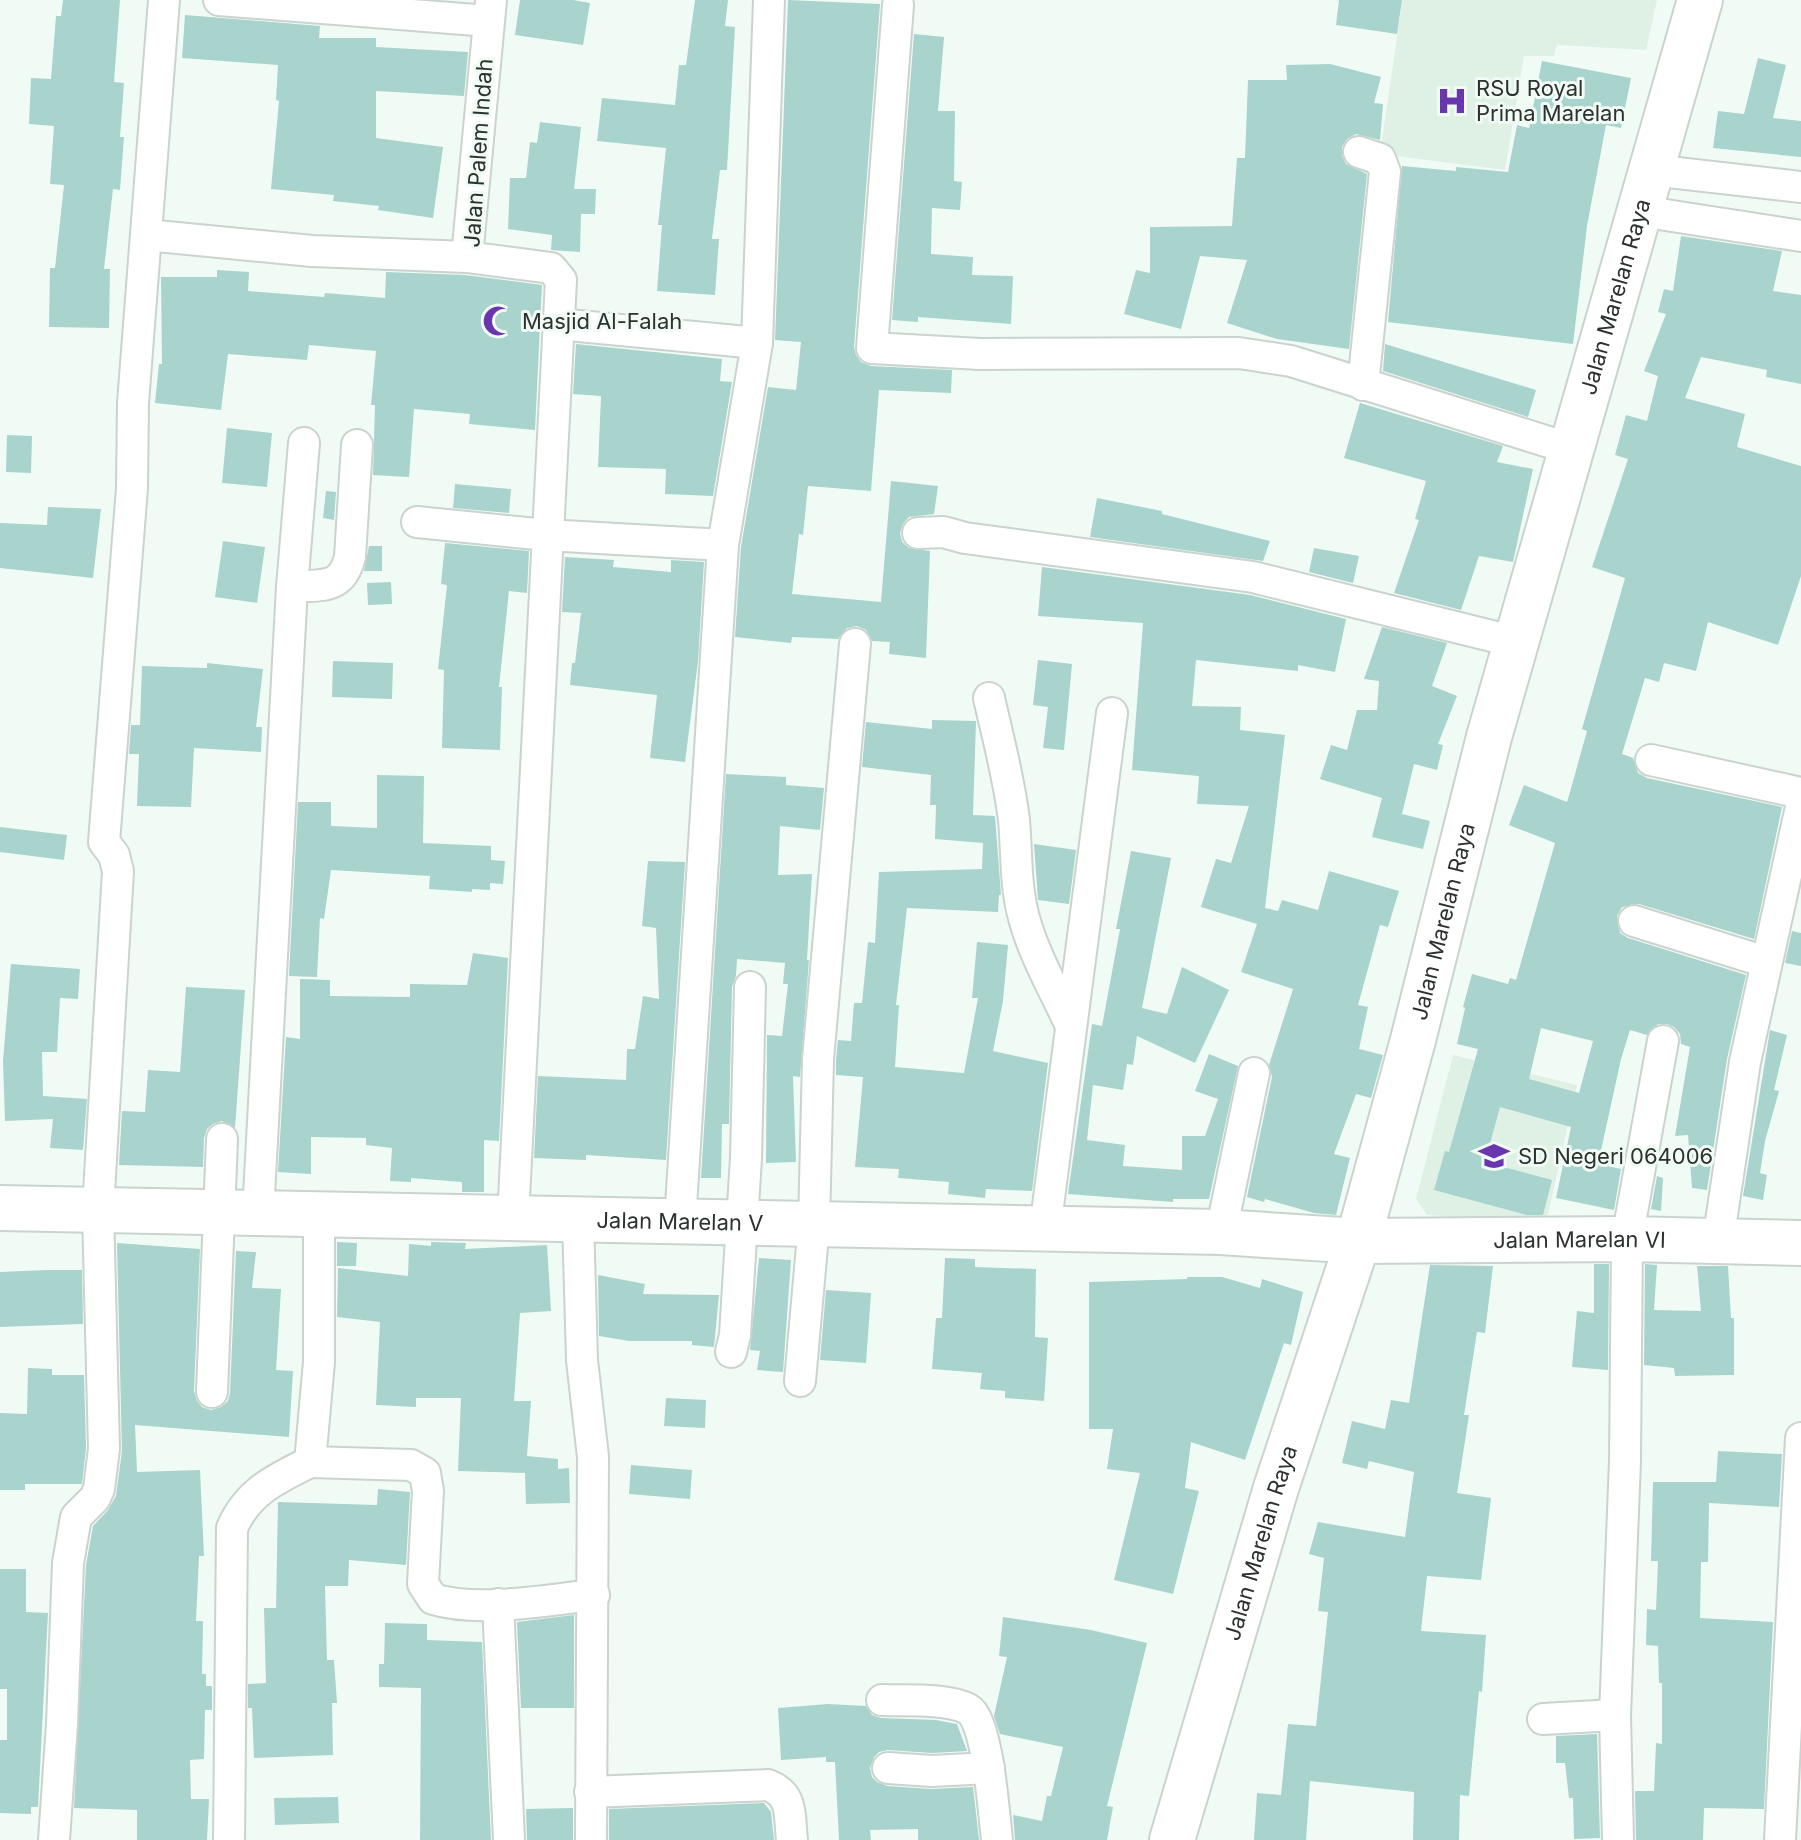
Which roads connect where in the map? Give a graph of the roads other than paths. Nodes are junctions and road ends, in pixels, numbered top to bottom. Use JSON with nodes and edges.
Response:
{"nodes":[{"id":1,"x":164,"y":0,"type":"edge"},
{"id":2,"x":219,"y":0,"type":"edge"},
{"id":3,"x":769,"y":0,"type":"edge"},
{"id":4,"x":1700,"y":0,"type":"edge"},
{"id":5,"x":898,"y":5,"type":"dead end"},
{"id":6,"x":490,"y":10,"type":"edge"},
{"id":7,"x":1359,"y":152,"type":"dead end"},
{"id":8,"x":1651,"y":170,"type":"junction"},
{"id":9,"x":1801,"y":187,"type":"edge"},
{"id":10,"x":1640,"y":211,"type":"junction"},
{"id":11,"x":146,"y":235,"type":"junction"},
{"id":12,"x":1801,"y":236,"type":"edge"},
{"id":13,"x":467,"y":257,"type":"junction"},
{"id":14,"x":558,"y":324,"type":"junction"},
{"id":15,"x":757,"y":343,"type":"junction"},
{"id":16,"x":1363,"y":385,"type":"junction"},
{"id":17,"x":304,"y":443,"type":"dead end"},
{"id":18,"x":357,"y":445,"type":"dead end"},
{"id":19,"x":1571,"y":449,"type":"junction"},
{"id":20,"x":417,"y":522,"type":"dead end"},
{"id":21,"x":918,"y":533,"type":"dead end"},
{"id":22,"x":546,"y":535,"type":"junction"},
{"id":23,"x":723,"y":545,"type":"junction"},
{"id":24,"x":292,"y":587,"type":"junction"},
{"id":25,"x":1516,"y":642,"type":"junction"},
{"id":26,"x":855,"y":644,"type":"dead end"},
{"id":27,"x":989,"y":698,"type":"dead end"},
{"id":28,"x":1112,"y":713,"type":"dead end"},
{"id":29,"x":1651,"y":760,"type":"dead end"},
{"id":30,"x":1801,"y":793,"type":"edge"},
{"id":31,"x":1801,"y":807,"type":"edge"},
{"id":32,"x":1634,"y":921,"type":"dead end"},
{"id":33,"x":1766,"y":962,"type":"junction"},
{"id":34,"x":750,"y":987,"type":"dead end"},
{"id":35,"x":1071,"y":1026,"type":"junction"},
{"id":36,"x":1663,"y":1041,"type":"dead end"},
{"id":37,"x":1254,"y":1073,"type":"dead end"},
{"id":38,"x":222,"y":1139,"type":"dead end"},
{"id":39,"x":0,"y":1208,"type":"edge"},
{"id":40,"x":98,"y":1210,"type":"junction"},
{"id":41,"x":239,"y":1213,"type":"junction"},
{"id":42,"x":319,"y":1215,"type":"junction"},
{"id":43,"x":513,"y":1218,"type":"junction"},
{"id":44,"x":578,"y":1220,"type":"junction"},
{"id":45,"x":680,"y":1222,"type":"junction"},
{"id":46,"x":741,"y":1223,"type":"junction"},
{"id":47,"x":814,"y":1224,"type":"junction"},
{"id":48,"x":1045,"y":1229,"type":"junction"},
{"id":49,"x":1221,"y":1232,"type":"junction"},
{"id":50,"x":1627,"y":1239,"type":"junction"},
{"id":51,"x":1358,"y":1241,"type":"junction"},
{"id":52,"x":1718,"y":1241,"type":"junction"},
{"id":53,"x":1801,"y":1243,"type":"edge"},
{"id":54,"x":731,"y":1352,"type":"dead end"},
{"id":55,"x":800,"y":1381,"type":"dead end"},
{"id":56,"x":212,"y":1392,"type":"dead end"},
{"id":57,"x":1801,"y":1438,"type":"edge"},
{"id":58,"x":310,"y":1462,"type":"junction"},
{"id":59,"x":594,"y":1595,"type":"junction"},
{"id":60,"x":498,"y":1604,"type":"junction"},
{"id":61,"x":882,"y":1700,"type":"dead end"},
{"id":62,"x":1615,"y":1715,"type":"junction"},
{"id":63,"x":1543,"y":1719,"type":"dead end"},
{"id":64,"x":888,"y":1768,"type":"dead end"},
{"id":65,"x":989,"y":1768,"type":"junction"},
{"id":66,"x":590,"y":1792,"type":"junction"},
{"id":67,"x":54,"y":1840,"type":"edge"},
{"id":68,"x":229,"y":1840,"type":"edge"},
{"id":69,"x":509,"y":1840,"type":"edge"},
{"id":70,"x":591,"y":1840,"type":"edge"},
{"id":71,"x":792,"y":1840,"type":"edge"},
{"id":72,"x":997,"y":1840,"type":"edge"},
{"id":73,"x":1172,"y":1840,"type":"edge"},
{"id":74,"x":1618,"y":1840,"type":"edge"},
{"id":75,"x":1780,"y":1840,"type":"edge"}],
"edges":[{"from":1,"to":11,"type":"street"},
{"from":2,"to":6,"type":"street"},
{"from":3,"to":15,"type":"street"},
{"from":4,"to":8,"type":"main road","name":"Jalan Marelan Raya"},
{"from":5,"to":16,"type":"street"},
{"from":6,"to":13,"type":"street","name":"Jalan Palem Indah"},
{"from":7,"to":16,"type":"street"},
{"from":8,"to":9,"type":"street"},
{"from":8,"to":10,"type":"main road","name":"Jalan Marelan Raya"},
{"from":10,"to":12,"type":"street"},
{"from":10,"to":19,"type":"main road","name":"Jalan Marelan Raya"},
{"from":11,"to":13,"type":"street"},
{"from":11,"to":40,"type":"street"},
{"from":13,"to":14,"type":"street","name":"Jalan Palem Indah"},
{"from":14,"to":15,"type":"street"},
{"from":14,"to":22,"type":"street"},
{"from":15,"to":23,"type":"street"},
{"from":16,"to":19,"type":"street"},
{"from":17,"to":24,"type":"street"},
{"from":18,"to":24,"type":"street"},
{"from":19,"to":25,"type":"main road","name":"Jalan Marelan Raya"},
{"from":20,"to":22,"type":"street"},
{"from":21,"to":25,"type":"street"},
{"from":22,"to":23,"type":"street"},
{"from":22,"to":43,"type":"street"},
{"from":23,"to":45,"type":"street"},
{"from":24,"to":41,"type":"street"},
{"from":25,"to":51,"type":"main road","name":"Jalan Marelan Raya"},
{"from":26,"to":47,"type":"street"},
{"from":27,"to":35,"type":"street"},
{"from":28,"to":35,"type":"street"},
{"from":29,"to":30,"type":"street"},
{"from":31,"to":33,"type":"street"},
{"from":32,"to":33,"type":"street"},
{"from":33,"to":52,"type":"street"},
{"from":34,"to":46,"type":"street"},
{"from":35,"to":48,"type":"street"},
{"from":36,"to":50,"type":"street"},
{"from":37,"to":49,"type":"street"},
{"from":38,"to":41,"type":"street"},
{"from":39,"to":40,"type":"main road","name":"Jalan Marelan V"},
{"from":40,"to":41,"type":"main road","name":"Jalan Marelan V"},
{"from":40,"to":67,"type":"street"},
{"from":41,"to":42,"type":"main road","name":"Jalan Marelan V"},
{"from":41,"to":56,"type":"street"},
{"from":42,"to":43,"type":"main road","name":"Jalan Marelan V"},
{"from":42,"to":58,"type":"street"},
{"from":43,"to":44,"type":"main road","name":"Jalan Marelan V"},
{"from":44,"to":45,"type":"main road","name":"Jalan Marelan V"},
{"from":44,"to":59,"type":"street"},
{"from":45,"to":46,"type":"main road","name":"Jalan Marelan V"},
{"from":46,"to":47,"type":"main road","name":"Jalan Marelan V"},
{"from":46,"to":54,"type":"street"},
{"from":47,"to":48,"type":"main road","name":"Jalan Marelan V"},
{"from":47,"to":55,"type":"street"},
{"from":48,"to":49,"type":"main road","name":"Jalan Marelan V"},
{"from":49,"to":51,"type":"main road","name":"Jalan Marelan V"},
{"from":50,"to":51,"type":"main road","name":"Jalan Marelan VI"},
{"from":50,"to":52,"type":"main road","name":"Jalan Marelan VI"},
{"from":50,"to":62,"type":"street"},
{"from":51,"to":73,"type":"main road","name":"Jalan Marelan Raya"},
{"from":52,"to":53,"type":"main road","name":"Jalan Marelan VI"},
{"from":57,"to":75,"type":"street"},
{"from":58,"to":60,"type":"street"},
{"from":58,"to":68,"type":"street"},
{"from":59,"to":60,"type":"street"},
{"from":59,"to":66,"type":"street"},
{"from":60,"to":69,"type":"street"},
{"from":61,"to":65,"type":"street"},
{"from":62,"to":63,"type":"street"},
{"from":62,"to":74,"type":"street"},
{"from":64,"to":65,"type":"street"},
{"from":65,"to":72,"type":"street"},
{"from":66,"to":70,"type":"street"},
{"from":66,"to":71,"type":"street"}]}
